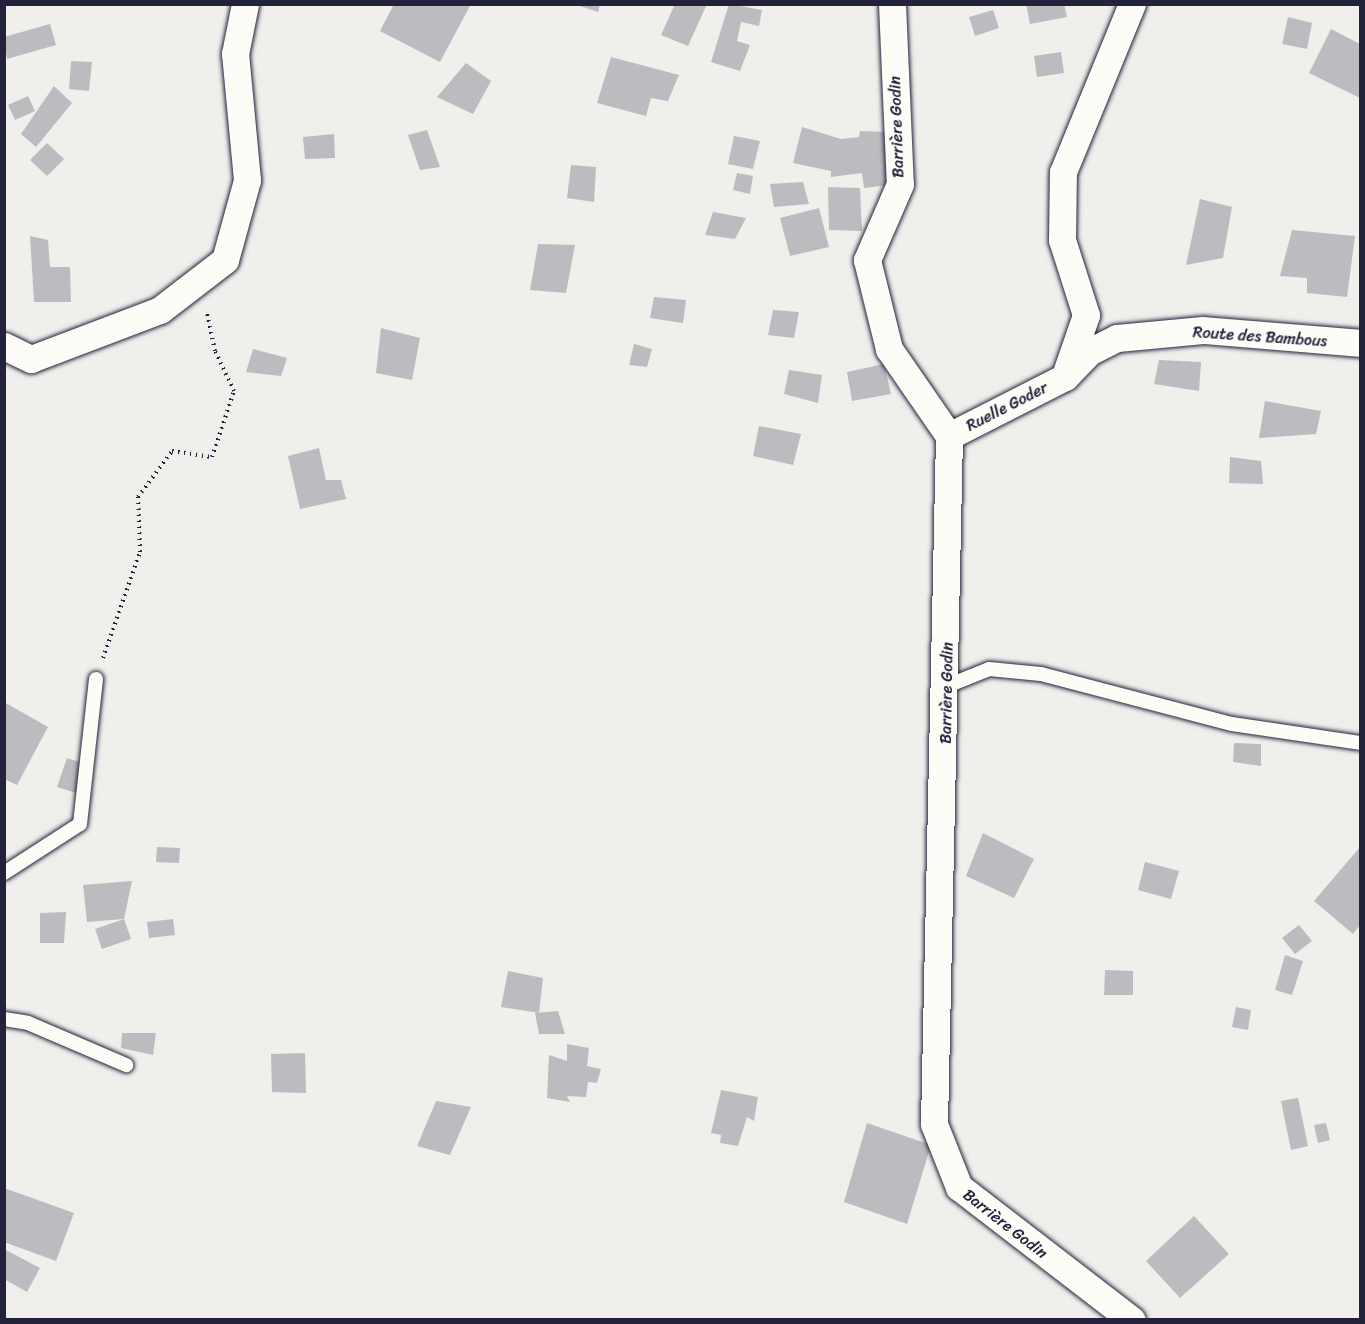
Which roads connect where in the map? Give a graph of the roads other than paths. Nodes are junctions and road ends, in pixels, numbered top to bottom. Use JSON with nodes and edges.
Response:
{"nodes":[{"id":1,"x":245,"y":4,"type":"edge"},
{"id":2,"x":892,"y":4,"type":"edge"},
{"id":3,"x":1132,"y":4,"type":"edge"},
{"id":4,"x":1360,"y":344,"type":"edge"},
{"id":5,"x":4,"y":346,"type":"edge"},
{"id":6,"x":1065,"y":377,"type":"junction"},
{"id":7,"x":948,"y":436,"type":"junction"},
{"id":8,"x":96,"y":679,"type":"road end"},
{"id":9,"x":947,"y":686,"type":"junction"},
{"id":10,"x":1360,"y":743,"type":"edge"},
{"id":11,"x":4,"y":873,"type":"edge"},
{"id":12,"x":4,"y":1019,"type":"edge"},
{"id":13,"x":126,"y":1065,"type":"dead end"},
{"id":14,"x":1132,"y":1320,"type":"edge"}],
"edges":[{"from":1,"to":5,"type":"street"},
{"from":2,"to":7,"type":"street","name":"Barrière Godin"},
{"from":3,"to":6,"type":"street"},
{"from":4,"to":6,"type":"street","name":"Route des Bambous"},
{"from":6,"to":7,"type":"street","name":"Ruelle Goder"},
{"from":7,"to":9,"type":"street","name":"Barrière Godin"},
{"from":8,"to":11,"type":"lane"},
{"from":9,"to":10,"type":"lane"},
{"from":9,"to":14,"type":"street","name":"Barrière Godin"},
{"from":12,"to":13,"type":"lane"}]}
